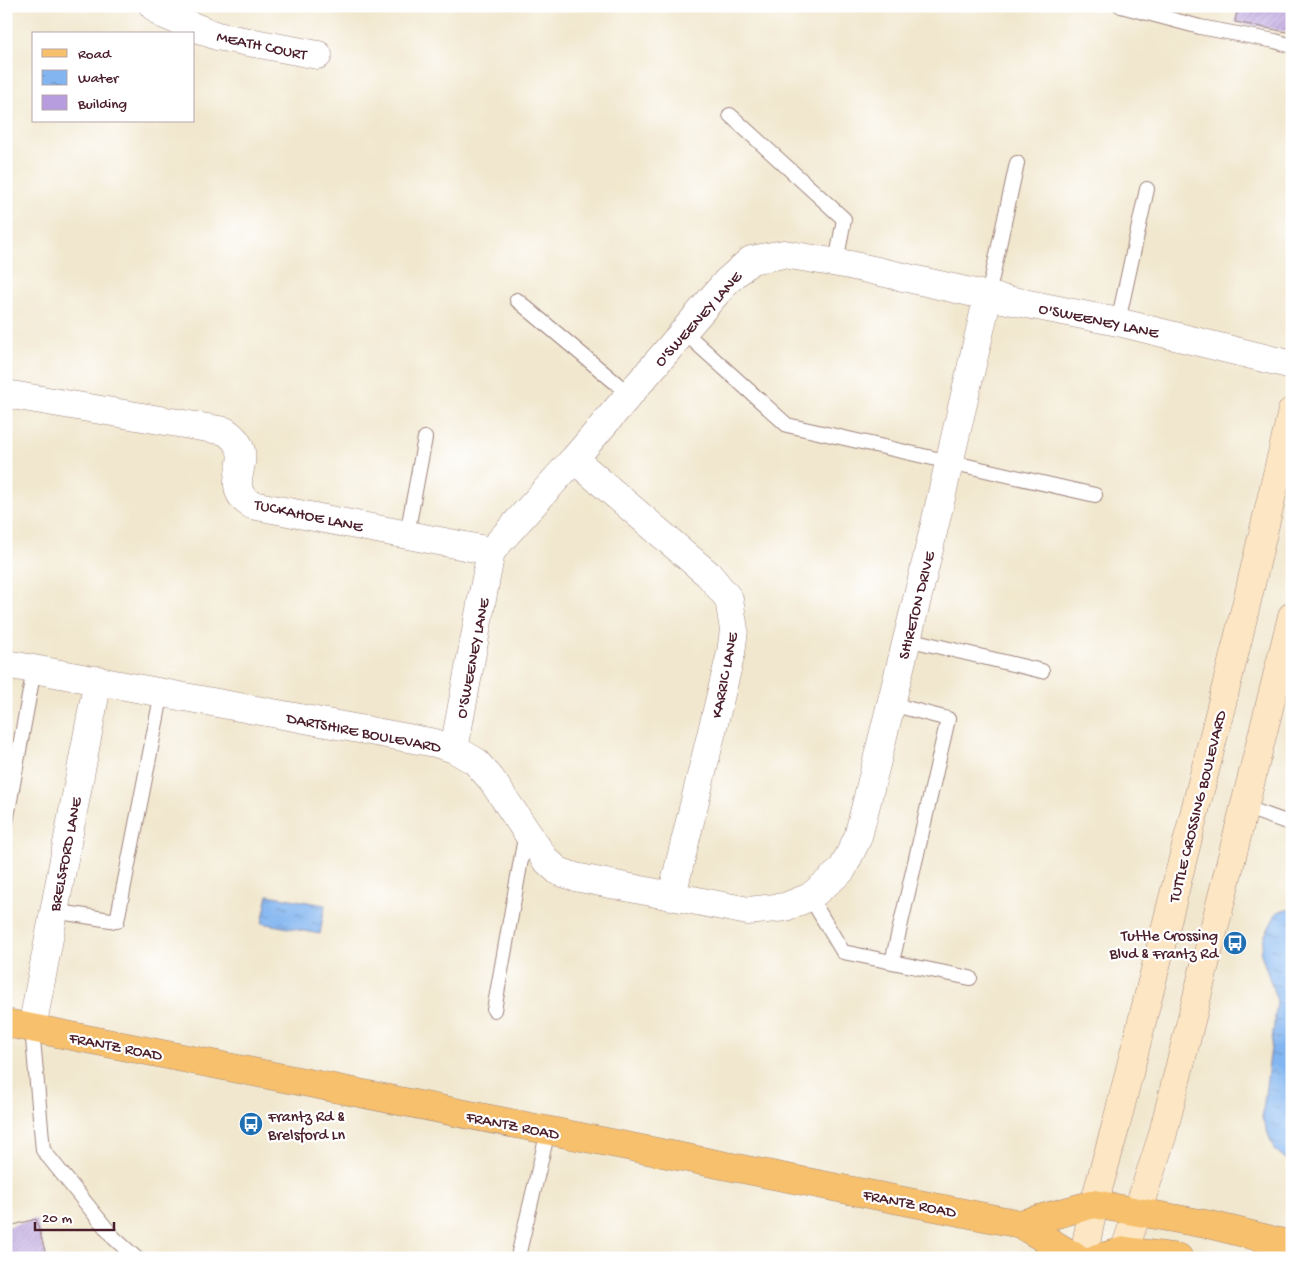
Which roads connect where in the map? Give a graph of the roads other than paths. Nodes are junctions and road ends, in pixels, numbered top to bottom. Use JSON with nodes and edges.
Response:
{"nodes":[{"id":1,"x":153,"y":6,"type":"edge"},
{"id":2,"x":1122,"y":6,"type":"edge"},
{"id":3,"x":1292,"y":46,"type":"edge"},
{"id":4,"x":318,"y":55,"type":"dead end"},
{"id":5,"x":730,"y":115,"type":"dead end"},
{"id":6,"x":1017,"y":163,"type":"dead end"},
{"id":7,"x":1147,"y":189,"type":"dead end"},
{"id":8,"x":836,"y":263,"type":"junction"},
{"id":9,"x":988,"y":296,"type":"junction"},
{"id":10,"x":517,"y":300,"type":"dead end"},
{"id":11,"x":1118,"y":322,"type":"junction"},
{"id":12,"x":683,"y":331,"type":"junction"},
{"id":13,"x":1292,"y":365,"type":"edge"},
{"id":14,"x":6,"y":394,"type":"edge"},
{"id":15,"x":629,"y":394,"type":"junction"},
{"id":16,"x":1292,"y":411,"type":"edge"},
{"id":17,"x":425,"y":438,"type":"dead end"},
{"id":18,"x":574,"y":459,"type":"junction"},
{"id":19,"x":950,"y":461,"type":"junction"},
{"id":20,"x":1095,"y":494,"type":"dead end"},
{"id":21,"x":407,"y":534,"type":"junction"},
{"id":22,"x":492,"y":551,"type":"junction"},
{"id":23,"x":1292,"y":616,"type":"edge"},
{"id":24,"x":907,"y":639,"type":"junction"},
{"id":25,"x":6,"y":664,"type":"edge"},
{"id":26,"x":34,"y":669,"type":"junction"},
{"id":27,"x":1042,"y":671,"type":"dead end"},
{"id":28,"x":98,"y":680,"type":"junction"},
{"id":29,"x":162,"y":692,"type":"junction"},
{"id":30,"x":891,"y":704,"type":"junction"},
{"id":31,"x":454,"y":749,"type":"junction"},
{"id":32,"x":1244,"y":807,"type":"junction"},
{"id":33,"x":6,"y":822,"type":"edge"},
{"id":34,"x":1292,"y":824,"type":"edge"},
{"id":35,"x":526,"y":831,"type":"junction"},
{"id":36,"x":672,"y":895,"type":"junction"},
{"id":37,"x":810,"y":897,"type":"junction"},
{"id":38,"x":53,"y":911,"type":"junction"},
{"id":39,"x":892,"y":962,"type":"junction"},
{"id":40,"x":970,"y":978,"type":"dead end"},
{"id":41,"x":494,"y":1010,"type":"dead end"},
{"id":42,"x":19,"y":1026,"type":"edge"},
{"id":43,"x":548,"y":1131,"type":"junction"},
{"id":44,"x":1094,"y":1204,"type":"junction"},
{"id":45,"x":1138,"y":1211,"type":"junction"},
{"id":46,"x":1020,"y":1224,"type":"junction"},
{"id":47,"x":1292,"y":1245,"type":"edge"},
{"id":48,"x":1124,"y":1254,"type":"edge"},
{"id":49,"x":136,"y":1258,"type":"edge"},
{"id":50,"x":520,"y":1258,"type":"edge"},
{"id":51,"x":1076,"y":1258,"type":"edge"},
{"id":52,"x":1083,"y":1258,"type":"edge"},
{"id":53,"x":1097,"y":1258,"type":"edge"},
{"id":54,"x":1179,"y":1258,"type":"edge"}],
"edges":[{"from":1,"to":4,"type":"street","name":"MEATH COURT"},
{"from":2,"to":3,"type":"lane"},
{"from":5,"to":8,"type":"lane"},
{"from":6,"to":9,"type":"lane"},
{"from":7,"to":11,"type":"lane"},
{"from":8,"to":9,"type":"street","name":"O'SWEENEY LANE"},
{"from":8,"to":12,"type":"street","name":"O'SWEENEY LANE"},
{"from":9,"to":11,"type":"street","name":"O'SWEENEY LANE"},
{"from":9,"to":19,"type":"street","name":"SHIRETON DRIVE"},
{"from":10,"to":15,"type":"lane"},
{"from":11,"to":13,"type":"street","name":"O'SWEENEY LANE"},
{"from":12,"to":15,"type":"street","name":"O'SWEENEY LANE"},
{"from":12,"to":19,"type":"lane"},
{"from":14,"to":21,"type":"street","name":"TUCKAHOE LANE"},
{"from":15,"to":18,"type":"street","name":"O'SWEENEY LANE"},
{"from":16,"to":44,"type":"main road","name":"TUTTLE CROSSING BOULEVARD"},
{"from":17,"to":21,"type":"lane"},
{"from":18,"to":22,"type":"street","name":"O'SWEENEY LANE"},
{"from":18,"to":36,"type":"street","name":"KARRIC LANE"},
{"from":19,"to":20,"type":"lane"},
{"from":19,"to":24,"type":"street","name":"SHIRETON DRIVE"},
{"from":21,"to":22,"type":"street","name":"TUCKAHOE LANE"},
{"from":22,"to":31,"type":"street","name":"O'SWEENEY LANE"},
{"from":23,"to":32,"type":"main road"},
{"from":24,"to":27,"type":"lane"},
{"from":24,"to":30,"type":"street","name":"SHIRETON DRIVE"},
{"from":25,"to":26,"type":"street","name":"DARTSHIRE BOULEVARD"},
{"from":26,"to":28,"type":"street","name":"DARTSHIRE BOULEVARD"},
{"from":26,"to":33,"type":"lane"},
{"from":28,"to":29,"type":"street","name":"DARTSHIRE BOULEVARD"},
{"from":28,"to":38,"type":"street","name":"BRELSFORD LANE"},
{"from":29,"to":31,"type":"street","name":"DARTSHIRE BOULEVARD"},
{"from":29,"to":38,"type":"lane"},
{"from":30,"to":37,"type":"street","name":"SHIRETON DRIVE"},
{"from":30,"to":39,"type":"lane"},
{"from":31,"to":35,"type":"street","name":"DARTSHIRE BOULEVARD"},
{"from":32,"to":34,"type":"lane"},
{"from":32,"to":45,"type":"main road"},
{"from":35,"to":36,"type":"street","name":"DARTSHIRE BOULEVARD"},
{"from":35,"to":41,"type":"lane"},
{"from":36,"to":37,"type":"street","name":"DARTSHIRE BOULEVARD"},
{"from":37,"to":39,"type":"lane"},
{"from":38,"to":42,"type":"street","name":"BRELSFORD LANE"},
{"from":39,"to":40,"type":"lane"},
{"from":42,"to":43,"type":"main road","name":"FRANTZ ROAD"},
{"from":42,"to":49,"type":"lane"},
{"from":43,"to":46,"type":"main road","name":"FRANTZ ROAD"},
{"from":43,"to":50,"type":"lane"},
{"from":44,"to":45,"type":"main road","name":"FRANTZ ROAD"},
{"from":44,"to":46,"type":"main road","name":"FRANTZ ROAD"},
{"from":44,"to":52,"type":"main road","name":"TUTTLE CROSSING BOULEVARD"},
{"from":45,"to":47,"type":"main road","name":"FRANTZ ROAD"},
{"from":45,"to":48,"type":"main road"},
{"from":46,"to":51,"type":"main road","name":"FRANTZ ROAD"},
{"from":48,"to":53,"type":"main road"},
{"from":48,"to":54,"type":"main road"}]}
